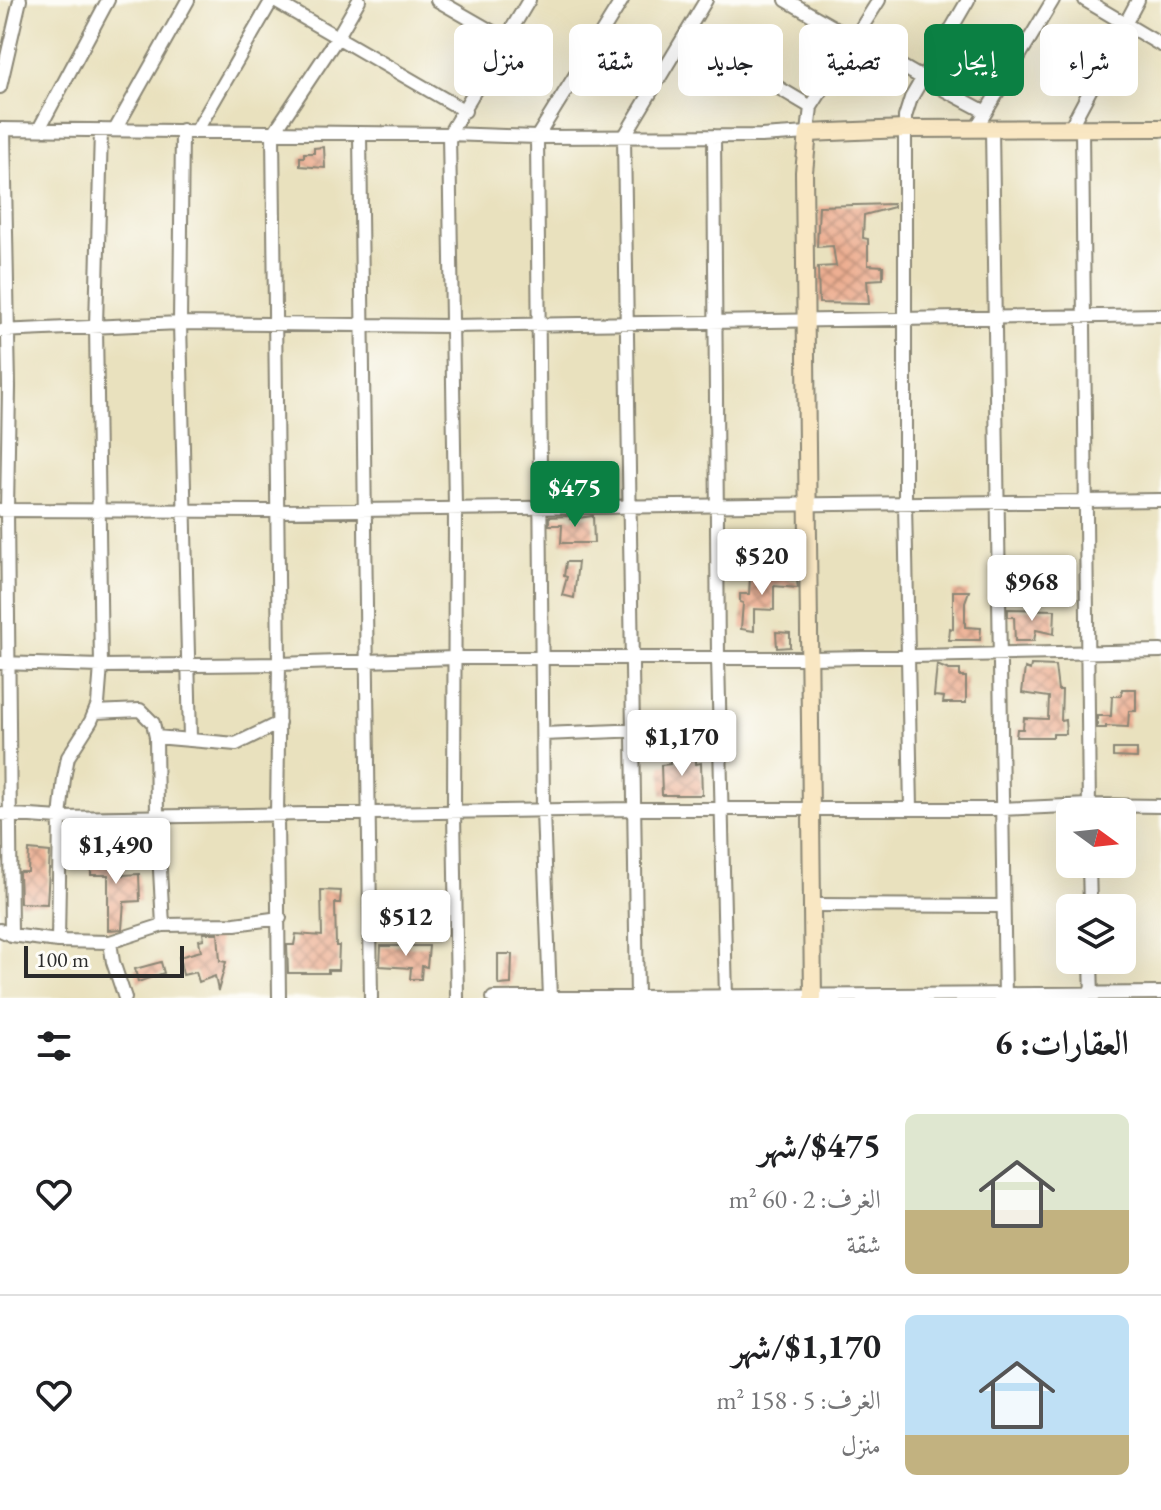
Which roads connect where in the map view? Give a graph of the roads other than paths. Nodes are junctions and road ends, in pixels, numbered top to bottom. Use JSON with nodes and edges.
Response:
{"nodes":[{"id":1,"x":20,"y":0,"type":"edge"},
{"id":2,"x":108,"y":0,"type":"edge"},
{"id":3,"x":188,"y":0,"type":"edge"},
{"id":4,"x":272,"y":0,"type":"edge"},
{"id":5,"x":359,"y":0,"type":"edge"},
{"id":6,"x":529,"y":0,"type":"edge"},
{"id":7,"x":622,"y":0,"type":"edge"},
{"id":8,"x":706,"y":0,"type":"edge"},
{"id":9,"x":786,"y":0,"type":"edge"},
{"id":10,"x":879,"y":0,"type":"edge"},
{"id":11,"x":968,"y":0,"type":"edge"},
{"id":12,"x":1053,"y":0,"type":"edge"},
{"id":13,"x":1085,"y":0,"type":"edge"},
{"id":14,"x":1138,"y":0,"type":"edge"},
{"id":15,"x":443,"y":1,"type":"edge"},
{"id":16,"x":1124,"y":23,"type":"junction"},
{"id":17,"x":481,"y":24,"type":"edge"},
{"id":18,"x":514,"y":24,"type":"edge"},
{"id":19,"x":691,"y":24,"type":"edge"},
{"id":20,"x":826,"y":24,"type":"edge"},
{"id":21,"x":865,"y":24,"type":"edge"},
{"id":22,"x":337,"y":38,"type":"junction"},
{"id":23,"x":1161,"y":45,"type":"edge"},
{"id":24,"x":678,"y":46,"type":"edge"},
{"id":25,"x":908,"y":70,"type":"edge"},
{"id":26,"x":922,"y":78,"type":"junction"},
{"id":27,"x":0,"y":87,"type":"edge"},
{"id":28,"x":783,"y":90,"type":"edge"},
{"id":29,"x":473,"y":96,"type":"edge"},
{"id":30,"x":818,"y":96,"type":"edge"},
{"id":31,"x":811,"y":107,"type":"junction"},
{"id":32,"x":465,"y":111,"type":"junction"},
{"id":33,"x":986,"y":112,"type":"junction"},
{"id":34,"x":1159,"y":126,"type":"edge"},
{"id":35,"x":2,"y":129,"type":"edge"},
{"id":36,"x":39,"y":129,"type":"junction"},
{"id":37,"x":904,"y":129,"type":"junction"},
{"id":38,"x":984,"y":129,"type":"junction"},
{"id":39,"x":1075,"y":129,"type":"junction"},
{"id":40,"x":101,"y":130,"type":"junction"},
{"id":41,"x":115,"y":130,"type":"junction"},
{"id":42,"x":182,"y":130,"type":"junction"},
{"id":43,"x":197,"y":130,"type":"junction"},
{"id":44,"x":808,"y":133,"type":"junction"},
{"id":45,"x":273,"y":134,"type":"junction"},
{"id":46,"x":360,"y":134,"type":"junction"},
{"id":47,"x":449,"y":134,"type":"junction"},
{"id":48,"x":714,"y":136,"type":"junction"},
{"id":49,"x":537,"y":137,"type":"junction"},
{"id":50,"x":624,"y":137,"type":"junction"},
{"id":51,"x":1082,"y":315,"type":"junction"},
{"id":52,"x":1161,"y":315,"type":"edge"},
{"id":53,"x":906,"y":319,"type":"junction"},
{"id":54,"x":995,"y":319,"type":"junction"},
{"id":55,"x":807,"y":320,"type":"junction"},
{"id":56,"x":180,"y":323,"type":"junction"},
{"id":57,"x":539,"y":323,"type":"junction"},
{"id":58,"x":717,"y":323,"type":"junction"},
{"id":59,"x":627,"y":324,"type":"junction"},
{"id":60,"x":275,"y":325,"type":"junction"},
{"id":61,"x":362,"y":325,"type":"junction"},
{"id":62,"x":96,"y":326,"type":"junction"},
{"id":63,"x":450,"y":326,"type":"junction"},
{"id":64,"x":4,"y":331,"type":"edge"},
{"id":65,"x":4,"y":387,"type":"edge"},
{"id":66,"x":1085,"y":500,"type":"junction"},
{"id":67,"x":1161,"y":500,"type":"edge"},
{"id":68,"x":905,"y":503,"type":"junction"},
{"id":69,"x":998,"y":503,"type":"junction"},
{"id":70,"x":716,"y":505,"type":"junction"},
{"id":71,"x":809,"y":505,"type":"junction"},
{"id":72,"x":455,"y":507,"type":"junction"},
{"id":73,"x":541,"y":507,"type":"junction"},
{"id":74,"x":629,"y":507,"type":"junction"},
{"id":75,"x":3,"y":510,"type":"edge"},
{"id":76,"x":99,"y":510,"type":"junction"},
{"id":77,"x":365,"y":510,"type":"junction"},
{"id":78,"x":184,"y":511,"type":"junction"},
{"id":79,"x":276,"y":511,"type":"junction"},
{"id":80,"x":1161,"y":651,"type":"edge"},
{"id":81,"x":1085,"y":653,"type":"junction"},
{"id":82,"x":630,"y":656,"type":"junction"},
{"id":83,"x":906,"y":656,"type":"junction"},
{"id":84,"x":1001,"y":656,"type":"junction"},
{"id":85,"x":543,"y":657,"type":"junction"},
{"id":86,"x":454,"y":658,"type":"junction"},
{"id":87,"x":718,"y":658,"type":"junction"},
{"id":88,"x":811,"y":658,"type":"junction"},
{"id":89,"x":5,"y":663,"type":"edge"},
{"id":90,"x":366,"y":663,"type":"junction"},
{"id":91,"x":279,"y":664,"type":"junction"},
{"id":92,"x":189,"y":665,"type":"junction"},
{"id":93,"x":101,"y":666,"type":"junction"},
{"id":94,"x":95,"y":712,"type":"junction"},
{"id":95,"x":279,"y":723,"type":"junction"},
{"id":96,"x":632,"y":731,"type":"junction"},
{"id":97,"x":721,"y":733,"type":"junction"},
{"id":98,"x":543,"y":734,"type":"junction"},
{"id":99,"x":156,"y":737,"type":"junction"},
{"id":100,"x":190,"y":738,"type":"junction"},
{"id":101,"x":1088,"y":798,"type":"edge"},
{"id":102,"x":1161,"y":806,"type":"edge"},
{"id":103,"x":1136,"y":807,"type":"edge"},
{"id":104,"x":1056,"y":808,"type":"edge"},
{"id":105,"x":633,"y":809,"type":"junction"},
{"id":106,"x":723,"y":809,"type":"junction"},
{"id":107,"x":911,"y":809,"type":"junction"},
{"id":108,"x":1001,"y":809,"type":"junction"},
{"id":109,"x":812,"y":810,"type":"junction"},
{"id":110,"x":543,"y":811,"type":"junction"},
{"id":111,"x":454,"y":812,"type":"junction"},
{"id":112,"x":368,"y":813,"type":"junction"},
{"id":113,"x":4,"y":814,"type":"edge"},
{"id":114,"x":157,"y":815,"type":"junction"},
{"id":115,"x":277,"y":816,"type":"junction"},
{"id":116,"x":60,"y":818,"type":"junction"},
{"id":117,"x":813,"y":905,"type":"junction"},
{"id":118,"x":1002,"y":906,"type":"junction"},
{"id":119,"x":280,"y":918,"type":"junction"},
{"id":120,"x":163,"y":925,"type":"junction"},
{"id":121,"x":6,"y":932,"type":"edge"},
{"id":122,"x":58,"y":941,"type":"junction"},
{"id":123,"x":110,"y":942,"type":"junction"},
{"id":124,"x":1091,"y":974,"type":"edge"},
{"id":125,"x":1161,"y":993,"type":"edge"},
{"id":126,"x":1092,"y":995,"type":"edge"},
{"id":127,"x":1005,"y":996,"type":"edge"},
{"id":128,"x":637,"y":997,"type":"edge"},
{"id":129,"x":726,"y":997,"type":"edge"},
{"id":130,"x":813,"y":997,"type":"edge"},
{"id":131,"x":125,"y":998,"type":"edge"},
{"id":132,"x":279,"y":998,"type":"edge"},
{"id":133,"x":371,"y":998,"type":"edge"},
{"id":134,"x":457,"y":998,"type":"edge"},
{"id":135,"x":493,"y":998,"type":"edge"},
{"id":136,"x":550,"y":998,"type":"edge"}],
"edges":[{"from":1,"to":27,"type":"street"},
{"from":2,"to":36,"type":"street"},
{"from":3,"to":41,"type":"street"},
{"from":4,"to":22,"type":"street"},
{"from":4,"to":43,"type":"street"},
{"from":5,"to":22,"type":"street"},
{"from":6,"to":18,"type":"street"},
{"from":7,"to":49,"type":"street"},
{"from":8,"to":19,"type":"street"},
{"from":9,"to":20,"type":"street"},
{"from":10,"to":21,"type":"street"},
{"from":11,"to":26,"type":"street"},
{"from":12,"to":33,"type":"street"},
{"from":13,"to":16,"type":"street"},
{"from":14,"to":16,"type":"street"},
{"from":15,"to":17,"type":"street"},
{"from":16,"to":23,"type":"street"},
{"from":16,"to":39,"type":"street"},
{"from":22,"to":32,"type":"street"},
{"from":22,"to":45,"type":"street"},
{"from":24,"to":50,"type":"street"},
{"from":25,"to":26,"type":"street"},
{"from":26,"to":33,"type":"street"},
{"from":26,"to":37,"type":"street"},
{"from":28,"to":31,"type":"street"},
{"from":29,"to":32,"type":"street"},
{"from":30,"to":31,"type":"street"},
{"from":31,"to":44,"type":"street"},
{"from":32,"to":47,"type":"street"},
{"from":33,"to":38,"type":"street"},
{"from":34,"to":39,"type":"street"},
{"from":35,"to":36,"type":"street"},
{"from":35,"to":64,"type":"street"},
{"from":36,"to":40,"type":"street"},
{"from":37,"to":38,"type":"street"},
{"from":37,"to":44,"type":"street"},
{"from":37,"to":53,"type":"street"},
{"from":38,"to":39,"type":"street"},
{"from":38,"to":54,"type":"street"},
{"from":39,"to":51,"type":"street"},
{"from":40,"to":41,"type":"street"},
{"from":40,"to":62,"type":"street"},
{"from":41,"to":42,"type":"street"},
{"from":42,"to":43,"type":"street"},
{"from":42,"to":56,"type":"street"},
{"from":43,"to":45,"type":"street"},
{"from":44,"to":48,"type":"street"},
{"from":44,"to":55,"type":"street"},
{"from":45,"to":46,"type":"street"},
{"from":45,"to":60,"type":"street"},
{"from":46,"to":47,"type":"street"},
{"from":46,"to":61,"type":"street"},
{"from":47,"to":49,"type":"street"},
{"from":47,"to":63,"type":"street"},
{"from":48,"to":50,"type":"street"},
{"from":48,"to":58,"type":"street"},
{"from":49,"to":50,"type":"street"},
{"from":49,"to":57,"type":"street"},
{"from":50,"to":59,"type":"street"},
{"from":51,"to":52,"type":"street"},
{"from":51,"to":54,"type":"street"},
{"from":51,"to":66,"type":"street"},
{"from":53,"to":54,"type":"street"},
{"from":53,"to":55,"type":"street"},
{"from":53,"to":68,"type":"street"},
{"from":54,"to":69,"type":"street"},
{"from":55,"to":58,"type":"street"},
{"from":55,"to":71,"type":"street"},
{"from":56,"to":60,"type":"street"},
{"from":56,"to":62,"type":"street"},
{"from":56,"to":78,"type":"street"},
{"from":57,"to":59,"type":"street"},
{"from":57,"to":63,"type":"street"},
{"from":57,"to":73,"type":"street"},
{"from":58,"to":59,"type":"street"},
{"from":58,"to":70,"type":"street"},
{"from":59,"to":74,"type":"street"},
{"from":60,"to":61,"type":"street"},
{"from":60,"to":79,"type":"street"},
{"from":61,"to":63,"type":"street"},
{"from":61,"to":77,"type":"street"},
{"from":62,"to":64,"type":"street"},
{"from":62,"to":76,"type":"street"},
{"from":63,"to":72,"type":"street"},
{"from":64,"to":65,"type":"street"},
{"from":65,"to":75,"type":"street"},
{"from":66,"to":67,"type":"street"},
{"from":66,"to":69,"type":"street"},
{"from":66,"to":81,"type":"street"},
{"from":68,"to":69,"type":"street"},
{"from":68,"to":71,"type":"street"},
{"from":68,"to":83,"type":"street"},
{"from":69,"to":84,"type":"street"},
{"from":70,"to":71,"type":"street"},
{"from":70,"to":74,"type":"street"},
{"from":70,"to":87,"type":"street"},
{"from":71,"to":88,"type":"street"},
{"from":72,"to":73,"type":"street"},
{"from":72,"to":77,"type":"street"},
{"from":72,"to":86,"type":"street"},
{"from":73,"to":74,"type":"street"},
{"from":73,"to":85,"type":"street"},
{"from":74,"to":82,"type":"street"},
{"from":75,"to":76,"type":"street"},
{"from":75,"to":89,"type":"street"},
{"from":76,"to":78,"type":"street"},
{"from":76,"to":93,"type":"street"},
{"from":77,"to":79,"type":"street"},
{"from":77,"to":90,"type":"street"},
{"from":78,"to":79,"type":"street"},
{"from":78,"to":92,"type":"street"},
{"from":79,"to":91,"type":"street"},
{"from":80,"to":81,"type":"street"},
{"from":81,"to":84,"type":"street"},
{"from":81,"to":101,"type":"street"},
{"from":82,"to":85,"type":"street"},
{"from":82,"to":87,"type":"street"},
{"from":82,"to":96,"type":"street"},
{"from":83,"to":84,"type":"street"},
{"from":83,"to":88,"type":"street"},
{"from":83,"to":107,"type":"street"},
{"from":84,"to":108,"type":"street"},
{"from":85,"to":86,"type":"street"},
{"from":85,"to":98,"type":"street"},
{"from":86,"to":90,"type":"street"},
{"from":86,"to":111,"type":"street"},
{"from":87,"to":88,"type":"street"},
{"from":87,"to":97,"type":"street"},
{"from":88,"to":109,"type":"street"},
{"from":89,"to":93,"type":"street"},
{"from":89,"to":113,"type":"street"},
{"from":90,"to":91,"type":"street"},
{"from":90,"to":112,"type":"street"},
{"from":91,"to":92,"type":"street"},
{"from":91,"to":95,"type":"street"},
{"from":92,"to":93,"type":"street"},
{"from":92,"to":100,"type":"street"},
{"from":93,"to":94,"type":"street"},
{"from":94,"to":99,"type":"street"},
{"from":94,"to":116,"type":"street"},
{"from":95,"to":100,"type":"street"},
{"from":95,"to":115,"type":"street"},
{"from":96,"to":97,"type":"street"},
{"from":96,"to":98,"type":"street"},
{"from":96,"to":105,"type":"street"},
{"from":97,"to":106,"type":"street"},
{"from":98,"to":110,"type":"street"},
{"from":99,"to":100,"type":"street"},
{"from":99,"to":114,"type":"street"},
{"from":102,"to":103,"type":"street"},
{"from":104,"to":108,"type":"street"},
{"from":105,"to":106,"type":"street"},
{"from":105,"to":110,"type":"street"},
{"from":105,"to":128,"type":"street"},
{"from":106,"to":109,"type":"street"},
{"from":106,"to":129,"type":"street"},
{"from":107,"to":108,"type":"street"},
{"from":107,"to":109,"type":"street"},
{"from":108,"to":118,"type":"street"},
{"from":109,"to":117,"type":"street"},
{"from":110,"to":111,"type":"street"},
{"from":110,"to":136,"type":"street"},
{"from":111,"to":112,"type":"street"},
{"from":111,"to":134,"type":"street"},
{"from":112,"to":115,"type":"street"},
{"from":112,"to":133,"type":"street"},
{"from":113,"to":116,"type":"street"},
{"from":113,"to":121,"type":"street"},
{"from":114,"to":115,"type":"street"},
{"from":114,"to":116,"type":"street"},
{"from":114,"to":120,"type":"street"},
{"from":115,"to":119,"type":"street"},
{"from":116,"to":122,"type":"street"},
{"from":117,"to":118,"type":"street"},
{"from":117,"to":130,"type":"street"},
{"from":118,"to":127,"type":"street"},
{"from":119,"to":120,"type":"street"},
{"from":119,"to":132,"type":"street"},
{"from":120,"to":123,"type":"street"},
{"from":121,"to":122,"type":"street"},
{"from":122,"to":123,"type":"street"},
{"from":123,"to":131,"type":"street"},
{"from":124,"to":126,"type":"street"},
{"from":125,"to":126,"type":"street"},
{"from":126,"to":127,"type":"street"},
{"from":127,"to":130,"type":"street"},
{"from":128,"to":129,"type":"street"},
{"from":128,"to":136,"type":"street"},
{"from":129,"to":130,"type":"street"},
{"from":135,"to":136,"type":"street"}]}
